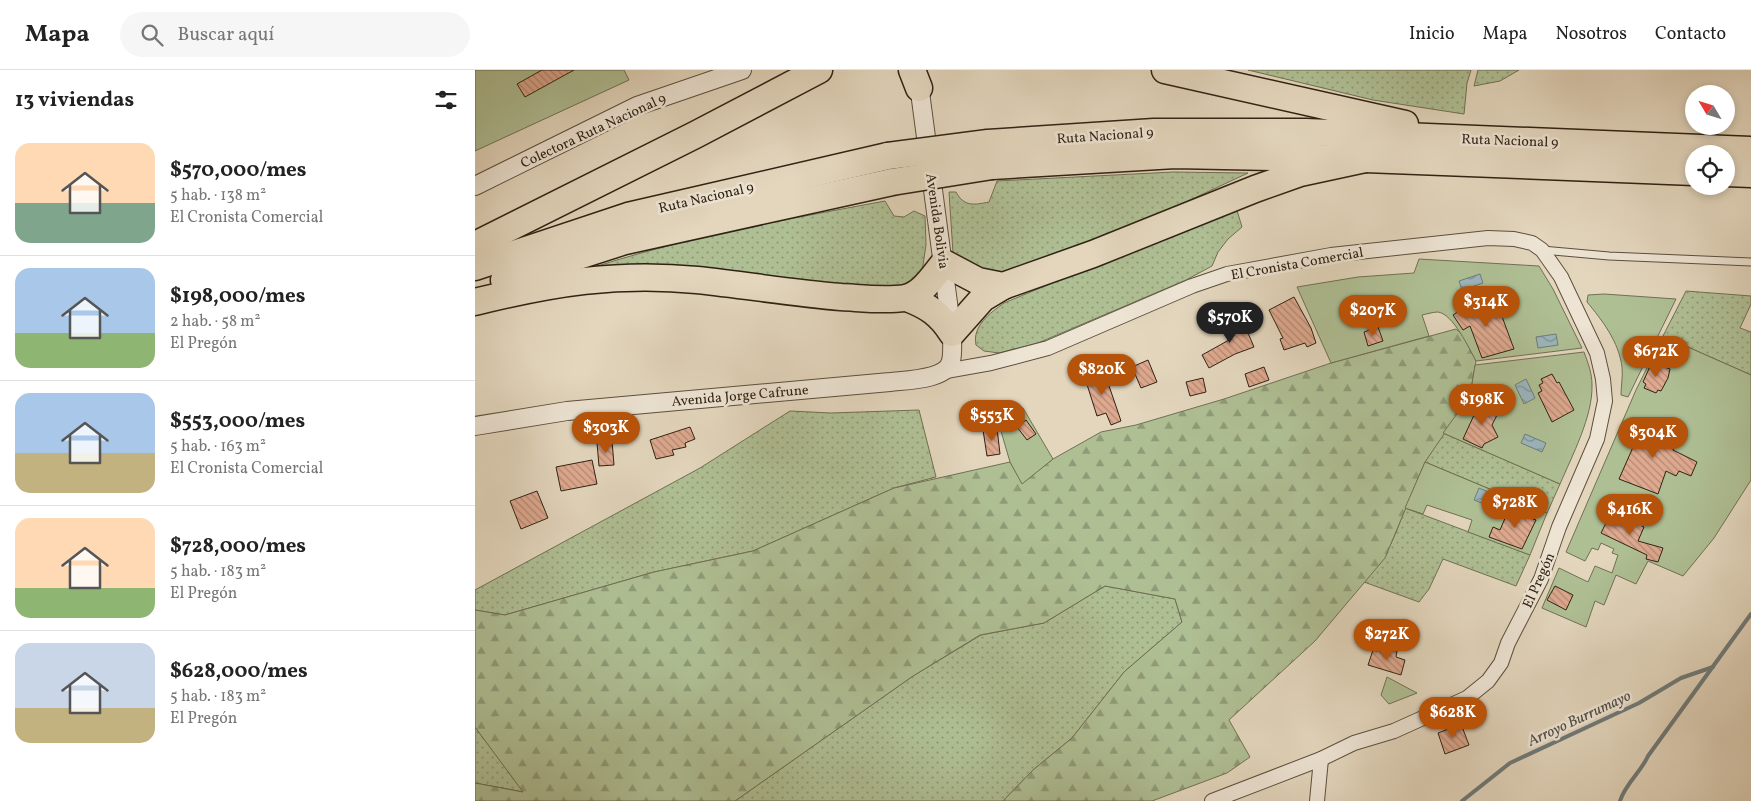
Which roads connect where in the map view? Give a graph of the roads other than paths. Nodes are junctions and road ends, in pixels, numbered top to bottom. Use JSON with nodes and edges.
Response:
{"nodes":[{"id":1,"x":742,"y":70,"type":"edge"},
{"id":2,"x":819,"y":70,"type":"edge"},
{"id":3,"x":1165,"y":70,"type":"edge"},
{"id":4,"x":918,"y":75,"type":"edge"},
{"id":5,"x":1474,"y":138,"type":"junction"},
{"id":6,"x":1751,"y":150,"type":"edge"},
{"id":7,"x":990,"y":154,"type":"junction"},
{"id":8,"x":1365,"y":159,"type":"junction"},
{"id":9,"x":890,"y":169,"type":"junction"},
{"id":10,"x":1685,"y":172,"type":"edge"},
{"id":11,"x":1735,"y":173,"type":"edge"},
{"id":12,"x":1751,"y":174,"type":"edge"},
{"id":13,"x":475,"y":186,"type":"edge"},
{"id":14,"x":475,"y":245,"type":"edge"},
{"id":15,"x":1541,"y":250,"type":"junction"},
{"id":16,"x":1751,"y":262,"type":"edge"},
{"id":17,"x":944,"y":263,"type":"junction"},
{"id":18,"x":475,"y":267,"type":"edge"},
{"id":19,"x":1003,"y":286,"type":"junction"},
{"id":20,"x":475,"y":290,"type":"edge"},
{"id":21,"x":907,"y":298,"type":"junction"},
{"id":22,"x":475,"y":302,"type":"edge"},
{"id":23,"x":952,"y":333,"type":"junction"},
{"id":24,"x":946,"y":371,"type":"junction"},
{"id":25,"x":475,"y":426,"type":"edge"},
{"id":26,"x":1321,"y":759,"type":"junction"},
{"id":27,"x":1212,"y":801,"type":"edge"},
{"id":28,"x":1317,"y":801,"type":"edge"}],
"edges":[{"from":1,"to":13,"type":"street","name":"Colectora Ruta Nacional 9"},
{"from":2,"to":14,"type":"highway"},
{"from":3,"to":5,"type":"highway"},
{"from":4,"to":17,"type":"street","name":"Avenida Bolivia"},
{"from":5,"to":6,"type":"highway","name":"Ruta Nacional 9"},
{"from":5,"to":7,"type":"highway","name":"Ruta Nacional 9"},
{"from":7,"to":8,"type":"highway","name":"Ruta Nacional 9"},
{"from":7,"to":9,"type":"highway","name":"Ruta Nacional 9","bridge":true},
{"from":8,"to":10,"type":"highway","name":"Ruta Nacional 9"},
{"from":8,"to":19,"type":"highway"},
{"from":9,"to":18,"type":"highway","name":"Ruta Nacional 9"},
{"from":9,"to":20,"type":"highway","name":"Ruta Nacional 9"},
{"from":11,"to":12,"type":"highway"},
{"from":15,"to":16,"type":"lane"},
{"from":15,"to":24,"type":"street","name":"El Cronista Comercial"},
{"from":15,"to":26,"type":"street","name":"El Pregón"},
{"from":17,"to":19,"type":"highway"},
{"from":17,"to":21,"type":"highway"},
{"from":17,"to":23,"type":"street","name":"Avenida Bolivia"},
{"from":19,"to":23,"type":"highway"},
{"from":21,"to":22,"type":"highway"},
{"from":21,"to":23,"type":"highway"},
{"from":23,"to":24,"type":"street","name":"Avenida Bolivia"},
{"from":24,"to":25,"type":"street","name":"Avenida Jorge Cafrune"},
{"from":26,"to":27,"type":"street","name":"El Pregón"},
{"from":26,"to":28,"type":"street"}]}
